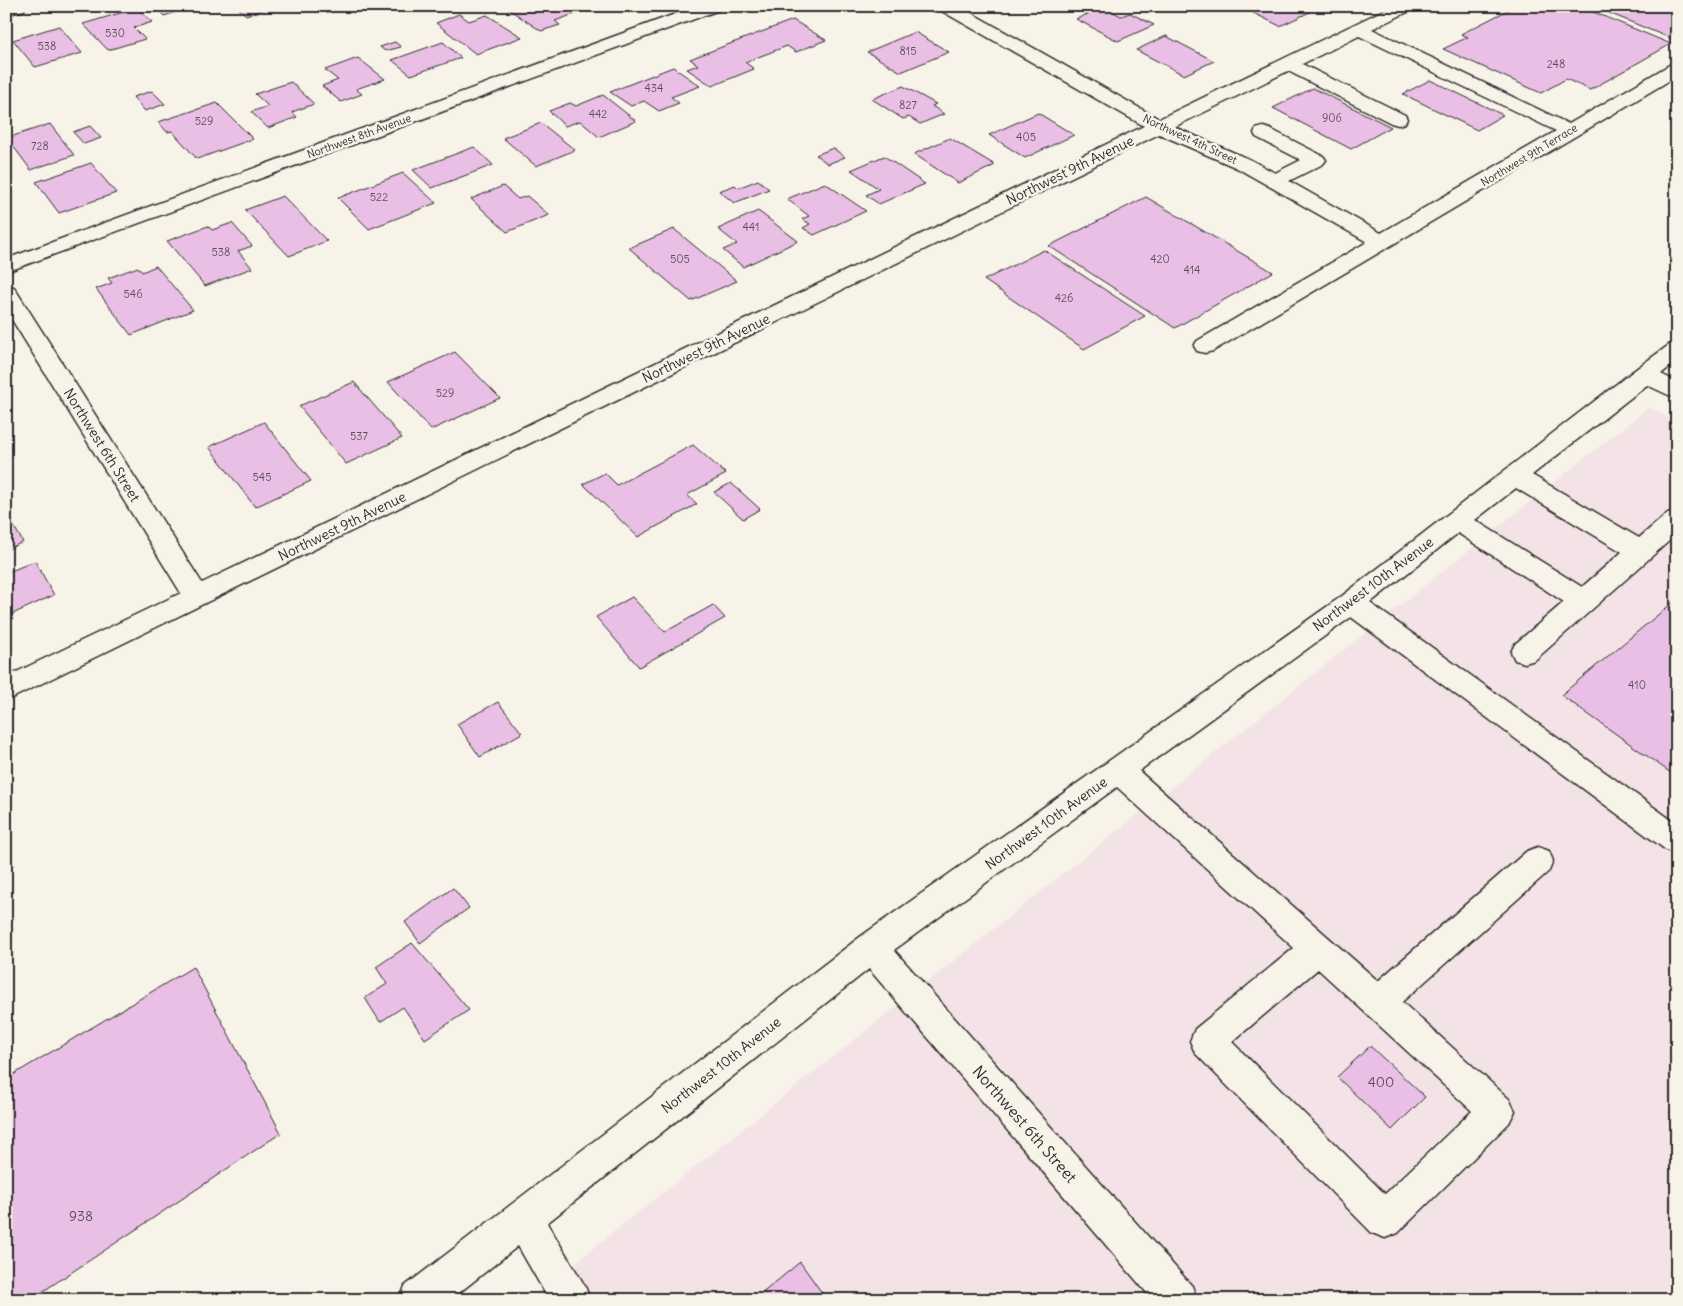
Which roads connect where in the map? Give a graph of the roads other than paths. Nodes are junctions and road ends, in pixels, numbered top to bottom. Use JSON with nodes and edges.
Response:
{"nodes":[{"id":1,"x":18,"y":6,"type":"edge"},
{"id":2,"x":713,"y":6,"type":"edge"},
{"id":3,"x":946,"y":6,"type":"edge"},
{"id":4,"x":1406,"y":6,"type":"edge"},
{"id":5,"x":6,"y":10,"type":"edge"},
{"id":6,"x":1358,"y":30,"type":"junction"},
{"id":7,"x":1288,"y":64,"type":"junction"},
{"id":8,"x":1677,"y":68,"type":"edge"},
{"id":9,"x":1398,"y":119,"type":"dead end"},
{"id":10,"x":1159,"y":127,"type":"junction"},
{"id":11,"x":1570,"y":131,"type":"junction"},
{"id":12,"x":1263,"y":133,"type":"dead end"},
{"id":13,"x":1275,"y":182,"type":"junction"},
{"id":14,"x":1382,"y":242,"type":"junction"},
{"id":15,"x":6,"y":266,"type":"edge"},
{"id":16,"x":6,"y":292,"type":"edge"},
{"id":17,"x":1205,"y":346,"type":"dead end"},
{"id":18,"x":1677,"y":350,"type":"edge"},
{"id":19,"x":1644,"y":374,"type":"junction"},
{"id":20,"x":1677,"y":392,"type":"edge"},
{"id":21,"x":1514,"y":476,"type":"junction"},
{"id":22,"x":1457,"y":520,"type":"junction"},
{"id":23,"x":1677,"y":520,"type":"edge"},
{"id":24,"x":1640,"y":551,"type":"junction"},
{"id":25,"x":197,"y":597,"type":"junction"},
{"id":26,"x":1583,"y":601,"type":"junction"},
{"id":27,"x":1351,"y":603,"type":"junction"},
{"id":28,"x":1525,"y":652,"type":"dead end"},
{"id":29,"x":6,"y":690,"type":"edge"},
{"id":30,"x":1119,"y":771,"type":"junction"},
{"id":31,"x":1676,"y":839,"type":"edge"},
{"id":32,"x":1538,"y":861,"type":"dead end"},
{"id":33,"x":871,"y":948,"type":"junction"},
{"id":34,"x":1318,"y":948,"type":"junction"},
{"id":35,"x":1378,"y":1002,"type":"junction"},
{"id":36,"x":524,"y":1218,"type":"junction"},
{"id":37,"x":419,"y":1300,"type":"edge"},
{"id":38,"x":571,"y":1300,"type":"edge"},
{"id":39,"x":1178,"y":1300,"type":"edge"}],
"edges":[{"from":1,"to":5,"type":"street"},
{"from":2,"to":15,"type":"street","name":"Northwest 8th Avenue"},
{"from":3,"to":10,"type":"street","name":"Northwest 4th Street"},
{"from":4,"to":6,"type":"street","name":"Northwest 9th Avenue"},
{"from":6,"to":7,"type":"street","name":"Northwest 9th Avenue"},
{"from":6,"to":11,"type":"street"},
{"from":7,"to":9,"type":"street"},
{"from":7,"to":10,"type":"street","name":"Northwest 9th Avenue"},
{"from":8,"to":11,"type":"street","name":"Northwest 9th Terrace"},
{"from":10,"to":13,"type":"street","name":"Northwest 4th Street"},
{"from":10,"to":25,"type":"street","name":"Northwest 9th Avenue"},
{"from":11,"to":14,"type":"street","name":"Northwest 9th Terrace"},
{"from":12,"to":13,"type":"street"},
{"from":13,"to":14,"type":"street","name":"Northwest 4th Street"},
{"from":14,"to":17,"type":"street","name":"Northwest 9th Terrace"},
{"from":16,"to":25,"type":"street","name":"Northwest 6th Street"},
{"from":18,"to":19,"type":"street","name":"Northwest 10th Avenue"},
{"from":19,"to":20,"type":"street"},
{"from":19,"to":21,"type":"street","name":"Northwest 10th Avenue"},
{"from":21,"to":22,"type":"street","name":"Northwest 10th Avenue"},
{"from":21,"to":24,"type":"street"},
{"from":22,"to":26,"type":"street"},
{"from":22,"to":27,"type":"street","name":"Northwest 10th Avenue"},
{"from":23,"to":24,"type":"street"},
{"from":24,"to":26,"type":"street"},
{"from":25,"to":29,"type":"street","name":"Northwest 9th Avenue"},
{"from":26,"to":28,"type":"street"},
{"from":27,"to":30,"type":"street","name":"Northwest 10th Avenue"},
{"from":27,"to":31,"type":"street"},
{"from":30,"to":33,"type":"street","name":"Northwest 10th Avenue"},
{"from":30,"to":34,"type":"street"},
{"from":32,"to":35,"type":"street"},
{"from":33,"to":36,"type":"street","name":"Northwest 10th Avenue"},
{"from":33,"to":39,"type":"street","name":"Northwest 6th Street"},
{"from":34,"to":35,"type":"street"},
{"from":34,"to":35,"type":"street"},
{"from":36,"to":37,"type":"street","name":"Northwest 10th Avenue"},
{"from":36,"to":38,"type":"street"}]}
